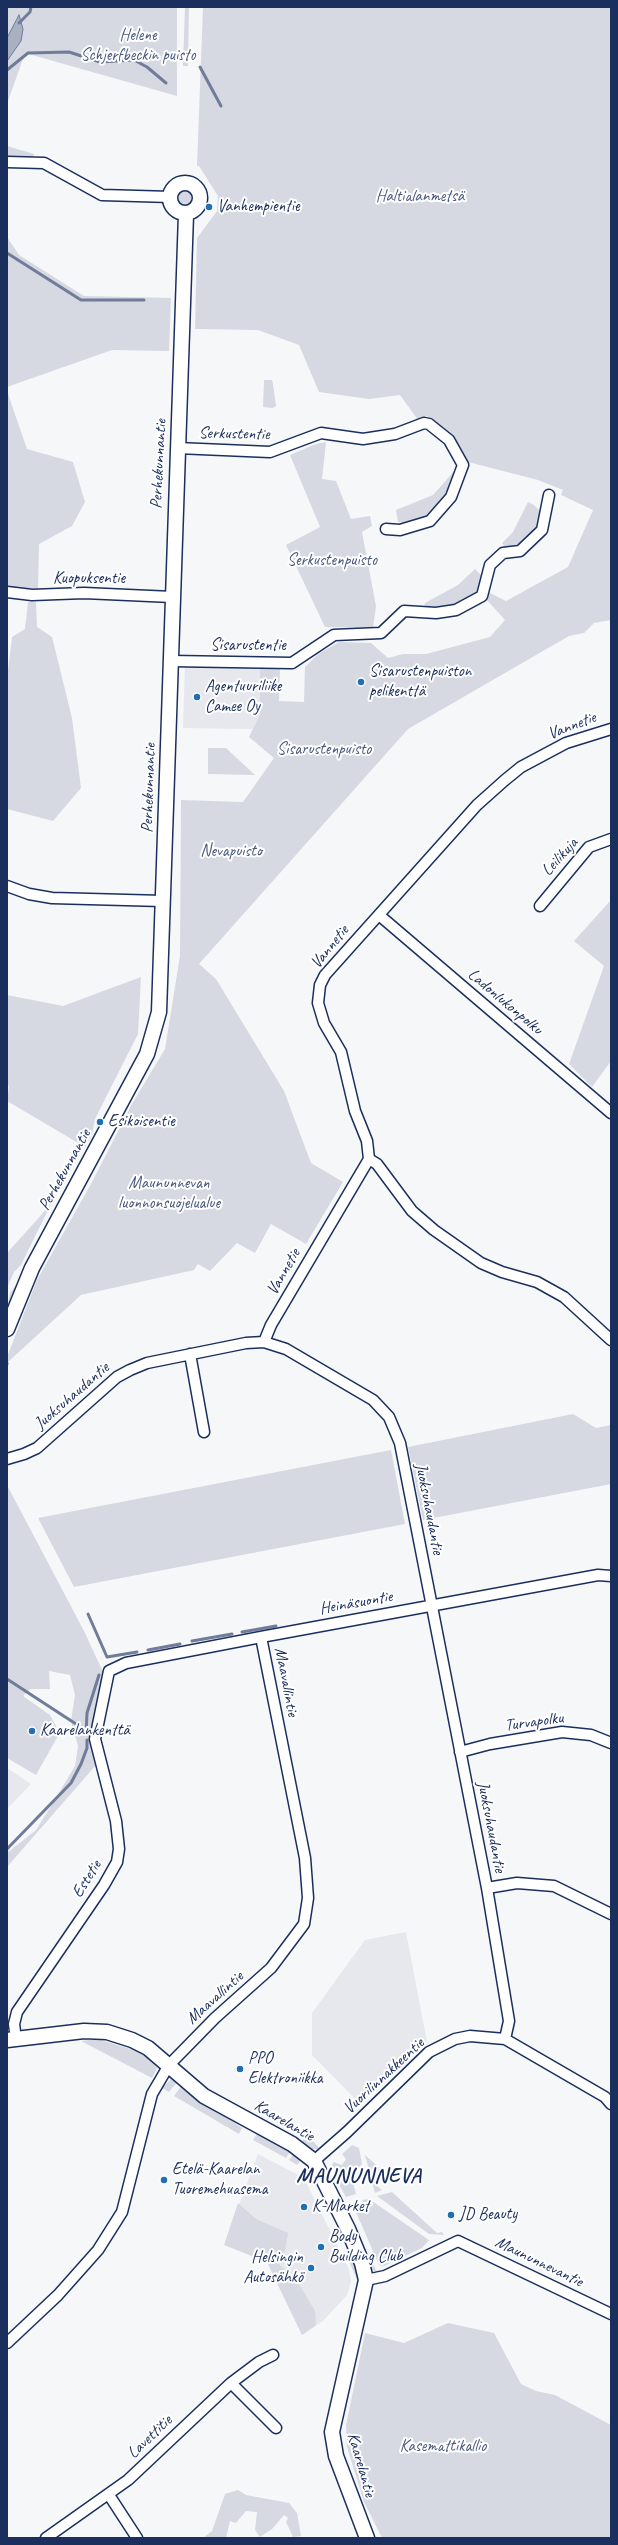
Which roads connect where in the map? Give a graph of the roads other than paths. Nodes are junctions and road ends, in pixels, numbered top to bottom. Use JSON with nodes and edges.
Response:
{"nodes":[{"id":1,"x":7,"y":162,"type":"edge"},
{"id":2,"x":171,"y":197,"type":"junction"},
{"id":3,"x":186,"y":214,"type":"junction"},
{"id":4,"x":177,"y":448,"type":"junction"},
{"id":5,"x":549,"y":495,"type":"dead end"},
{"id":6,"x":386,"y":529,"type":"dead end"},
{"id":7,"x":7,"y":592,"type":"edge"},
{"id":8,"x":172,"y":597,"type":"junction"},
{"id":9,"x":171,"y":661,"type":"junction"},
{"id":10,"x":611,"y":729,"type":"edge"},
{"id":11,"x":611,"y":839,"type":"edge"},
{"id":12,"x":7,"y":886,"type":"edge"},
{"id":13,"x":163,"y":901,"type":"junction"},
{"id":14,"x":540,"y":906,"type":"dead end"},
{"id":15,"x":378,"y":915,"type":"junction"},
{"id":16,"x":611,"y":1113,"type":"edge"},
{"id":17,"x":369,"y":1159,"type":"junction"},
{"id":18,"x":7,"y":1329,"type":"edge"},
{"id":19,"x":611,"y":1340,"type":"edge"},
{"id":20,"x":264,"y":1342,"type":"junction"},
{"id":21,"x":190,"y":1354,"type":"junction"},
{"id":22,"x":204,"y":1432,"type":"dead end"},
{"id":23,"x":7,"y":1459,"type":"edge"},
{"id":24,"x":611,"y":1576,"type":"edge"},
{"id":25,"x":431,"y":1605,"type":"junction"},
{"id":26,"x":261,"y":1637,"type":"junction"},
{"id":27,"x":110,"y":1671,"type":"joint"},
{"id":28,"x":611,"y":1743,"type":"edge"},
{"id":29,"x":460,"y":1752,"type":"junction"},
{"id":30,"x":487,"y":1888,"type":"junction"},
{"id":31,"x":611,"y":1914,"type":"edge"},
{"id":32,"x":11,"y":2039,"type":"edge"},
{"id":33,"x":505,"y":2039,"type":"junction"},
{"id":34,"x":169,"y":2065,"type":"junction"},
{"id":35,"x":611,"y":2104,"type":"edge"},
{"id":36,"x":314,"y":2161,"type":"junction"},
{"id":37,"x":366,"y":2280,"type":"junction"},
{"id":38,"x":611,"y":2314,"type":"edge"},
{"id":39,"x":7,"y":2343,"type":"edge"},
{"id":40,"x":273,"y":2355,"type":"dead end"},
{"id":41,"x":231,"y":2383,"type":"junction"},
{"id":42,"x":276,"y":2428,"type":"dead end"},
{"id":43,"x":109,"y":2495,"type":"junction"},
{"id":44,"x":46,"y":2538,"type":"edge"},
{"id":45,"x":137,"y":2538,"type":"edge"},
{"id":46,"x":367,"y":2538,"type":"edge"}],
"edges":[{"from":1,"to":2,"type":"street"},
{"from":2,"to":3,"type":"street"},
{"from":2,"to":3,"type":"street"},
{"from":3,"to":4,"type":"street","name":"Perhekunnantie"},
{"from":4,"to":6,"type":"street","name":"Serkustentie"},
{"from":4,"to":8,"type":"street","name":"Perhekunnantie"},
{"from":5,"to":9,"type":"street","name":"Sisarustentie"},
{"from":7,"to":8,"type":"street","name":"Kuopuksentie"},
{"from":8,"to":9,"type":"street","name":"Perhekunnantie"},
{"from":9,"to":13,"type":"street","name":"Perhekunnantie"},
{"from":10,"to":15,"type":"street","name":"Vannetie"},
{"from":11,"to":14,"type":"street","name":"Leilikuja"},
{"from":12,"to":13,"type":"street"},
{"from":13,"to":18,"type":"street","name":"Perhekunnantie"},
{"from":15,"to":16,"type":"street","name":"Ladonlukonpolku"},
{"from":15,"to":17,"type":"street","name":"Vannetie"},
{"from":17,"to":19,"type":"street"},
{"from":17,"to":20,"type":"street","name":"Vannetie"},
{"from":20,"to":21,"type":"street","name":"Juoksuhaudantie"},
{"from":20,"to":25,"type":"street","name":"Juoksuhaudantie"},
{"from":21,"to":22,"type":"street"},
{"from":21,"to":23,"type":"street","name":"Juoksuhaudantie"},
{"from":24,"to":25,"type":"street","name":"Heinäsuontie"},
{"from":25,"to":26,"type":"street","name":"Heinäsuontie"},
{"from":25,"to":29,"type":"street","name":"Juoksuhaudantie"},
{"from":26,"to":27,"type":"street","name":"Heinäsuontie"},
{"from":26,"to":34,"type":"street","name":"Maavallintie"},
{"from":27,"to":32,"type":"street","name":"Estetie"},
{"from":28,"to":29,"type":"street","name":"Turvapolku"},
{"from":29,"to":30,"type":"street","name":"Juoksuhaudantie"},
{"from":30,"to":31,"type":"street"},
{"from":30,"to":33,"type":"street","name":"Juoksuhaudantie"},
{"from":32,"to":34,"type":"street","name":"Kaarelantie"},
{"from":33,"to":35,"type":"street","name":"Vuorilinnakkeentie"},
{"from":33,"to":36,"type":"street","name":"Vuorilinnakkeentie"},
{"from":34,"to":36,"type":"street","name":"Kaarelantie"},
{"from":34,"to":39,"type":"street","name":"Maavallintie"},
{"from":36,"to":37,"type":"street","name":"Kaarelantie"},
{"from":37,"to":38,"type":"street","name":"Maununnevantie"},
{"from":37,"to":46,"type":"street","name":"Kaarelantie"},
{"from":40,"to":41,"type":"street","name":"Lavettitie"},
{"from":41,"to":42,"type":"street"},
{"from":41,"to":43,"type":"street","name":"Lavettitie"},
{"from":43,"to":44,"type":"street","name":"Lavettitie"},
{"from":43,"to":45,"type":"street"}]}
